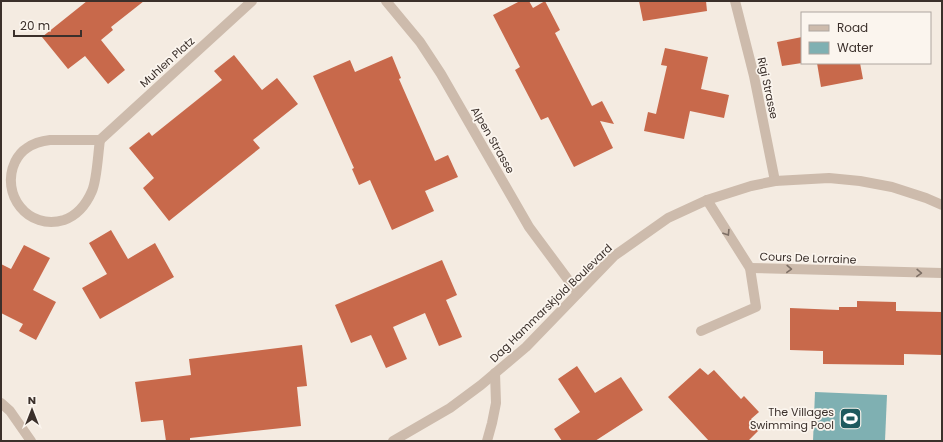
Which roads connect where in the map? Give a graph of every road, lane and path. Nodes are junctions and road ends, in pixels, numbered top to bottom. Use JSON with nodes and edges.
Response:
{"nodes":[{"id":1,"x":252,"y":1,"type":"edge"},
{"id":2,"x":386,"y":1,"type":"edge"},
{"id":3,"x":735,"y":1,"type":"edge"},
{"id":4,"x":100,"y":140,"type":"junction"},
{"id":5,"x":775,"y":181,"type":"junction"},
{"id":6,"x":706,"y":200,"type":"junction"},
{"id":7,"x":942,"y":205,"type":"edge"},
{"id":8,"x":750,"y":268,"type":"junction"},
{"id":9,"x":942,"y":273,"type":"edge"},
{"id":10,"x":578,"y":293,"type":"junction"},
{"id":11,"x":701,"y":331,"type":"dead end"},
{"id":12,"x":495,"y":373,"type":"junction"},
{"id":13,"x":1,"y":403,"type":"edge"},
{"id":14,"x":31,"y":441,"type":"edge"},
{"id":15,"x":393,"y":441,"type":"edge"},
{"id":16,"x":486,"y":441,"type":"edge"}],
"edges":[{"from":1,"to":4,"type":"street","name":"Muhlen Platz"},
{"from":2,"to":10,"type":"street","name":"Alpen Strasse"},
{"from":3,"to":5,"type":"street","name":"Rigi Strasse"},
{"from":4,"to":4,"type":"street"},
{"from":5,"to":6,"type":"street","name":"Dag Hammarskjold Boulevard"},
{"from":5,"to":7,"type":"street","name":"Dag Hammarskjold Boulevard"},
{"from":6,"to":8,"type":"street","one_way":true},
{"from":6,"to":10,"type":"street","name":"Dag Hammarskjold Boulevard"},
{"from":8,"to":9,"type":"street","name":"Cours De Lorraine","one_way":true},
{"from":8,"to":11,"type":"street","name":"Cours De Lorraine"},
{"from":10,"to":12,"type":"street","name":"Dag Hammarskjold Boulevard"},
{"from":12,"to":15,"type":"street","name":"Dag Hammarskjold Boulevard"},
{"from":12,"to":16,"type":"street"},
{"from":13,"to":14,"type":"street"}]}
